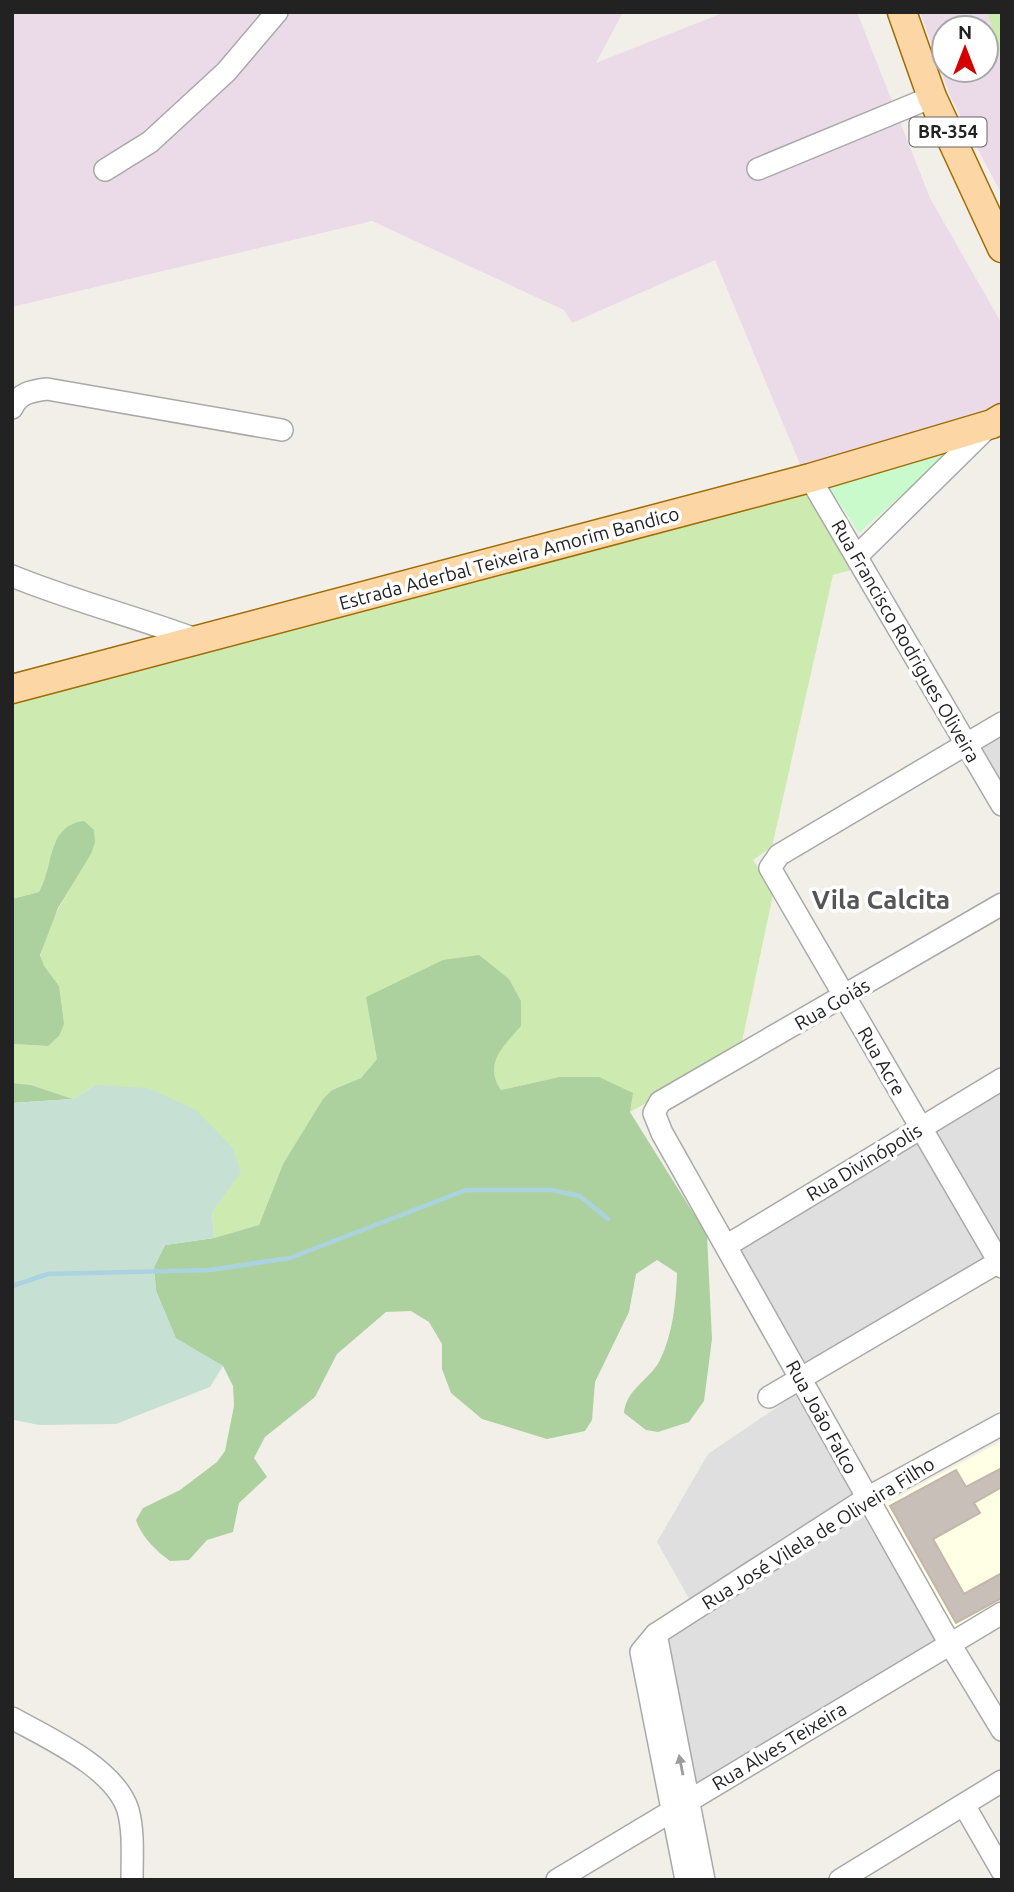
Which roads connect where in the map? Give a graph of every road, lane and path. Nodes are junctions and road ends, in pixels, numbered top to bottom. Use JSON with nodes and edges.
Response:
{"nodes":[{"id":1,"x":277,"y":12,"type":"edge"},
{"id":2,"x":902,"y":12,"type":"edge"},
{"id":3,"x":932,"y":97,"type":"junction"},
{"id":4,"x":758,"y":169,"type":"dead end"},
{"id":5,"x":105,"y":170,"type":"dead end"},
{"id":6,"x":1002,"y":248,"type":"edge"},
{"id":7,"x":12,"y":408,"type":"edge"},
{"id":8,"x":997,"y":421,"type":"edge"},
{"id":9,"x":282,"y":430,"type":"dead end"},
{"id":10,"x":810,"y":478,"type":"junction"},
{"id":11,"x":857,"y":556,"type":"junction"},
{"id":12,"x":12,"y":576,"type":"edge"},
{"id":13,"x":198,"y":640,"type":"junction"},
{"id":14,"x":12,"y":689,"type":"edge"},
{"id":15,"x":1002,"y":723,"type":"edge"},
{"id":16,"x":966,"y":744,"type":"junction"},
{"id":17,"x":1002,"y":805,"type":"edge"},
{"id":18,"x":1002,"y":904,"type":"edge"},
{"id":19,"x":844,"y":997,"type":"junction"},
{"id":20,"x":1002,"y":1079,"type":"edge"},
{"id":21,"x":660,"y":1102,"type":"joint"},
{"id":22,"x":921,"y":1127,"type":"junction"},
{"id":23,"x":726,"y":1246,"type":"junction"},
{"id":24,"x":1001,"y":1263,"type":"edge"},
{"id":25,"x":800,"y":1378,"type":"junction"},
{"id":26,"x":769,"y":1397,"type":"dead end"},
{"id":27,"x":1002,"y":1424,"type":"edge"},
{"id":28,"x":867,"y":1498,"type":"junction"},
{"id":29,"x":1002,"y":1613,"type":"edge"},
{"id":30,"x":656,"y":1634,"type":"junction"},
{"id":31,"x":950,"y":1644,"type":"junction"},
{"id":32,"x":12,"y":1718,"type":"edge"},
{"id":33,"x":1002,"y":1730,"type":"edge"},
{"id":34,"x":1002,"y":1781,"type":"edge"},
{"id":35,"x":964,"y":1805,"type":"junction"},
{"id":36,"x":680,"y":1806,"type":"junction"},
{"id":37,"x":1002,"y":1871,"type":"edge"},
{"id":38,"x":132,"y":1880,"type":"edge"},
{"id":39,"x":557,"y":1880,"type":"edge"},
{"id":40,"x":686,"y":1880,"type":"edge"},
{"id":41,"x":704,"y":1880,"type":"edge"},
{"id":42,"x":840,"y":1880,"type":"edge"}],
"edges":[{"from":1,"to":5,"type":"street"},
{"from":2,"to":3,"type":"main road","number":"BR-354"},
{"from":3,"to":4,"type":"street"},
{"from":3,"to":6,"type":"main road","number":"BR-354"},
{"from":7,"to":9,"type":"street"},
{"from":8,"to":10,"type":"main road","name":"Estrada Aderbal Teixeira Amorim Bandico"},
{"from":8,"to":11,"type":"street"},
{"from":10,"to":11,"type":"street","name":"Rua Francisco Rodrigues Oliveira"},
{"from":10,"to":13,"type":"main road","name":"Estrada Aderbal Teixeira Amorim Bandico"},
{"from":11,"to":16,"type":"street","name":"Rua Francisco Rodrigues Oliveira"},
{"from":12,"to":13,"type":"street"},
{"from":13,"to":14,"type":"main road","name":"Estrada Aderbal Teixeira Amorim Bandico"},
{"from":15,"to":16,"type":"street"},
{"from":16,"to":17,"type":"street","name":"Rua Francisco Rodrigues Oliveira"},
{"from":16,"to":19,"type":"street","name":"Rua Acre"},
{"from":18,"to":19,"type":"street","name":"Rua Goiás"},
{"from":19,"to":21,"type":"street","name":"Rua Goiás"},
{"from":19,"to":22,"type":"street","name":"Rua Acre"},
{"from":20,"to":22,"type":"street","name":"Rua Divinópolis"},
{"from":21,"to":23,"type":"street","name":"Rua João Falco"},
{"from":22,"to":23,"type":"street","name":"Rua Divinópolis"},
{"from":22,"to":24,"type":"street","name":"Rua Acre"},
{"from":23,"to":25,"type":"street","name":"Rua João Falco"},
{"from":24,"to":25,"type":"street"},
{"from":25,"to":26,"type":"street"},
{"from":25,"to":28,"type":"street","name":"Rua João Falco"},
{"from":27,"to":28,"type":"street","name":"Rua José Vilela de Oliveira Filho"},
{"from":28,"to":30,"type":"street","name":"Rua José Vilela de Oliveira Filho"},
{"from":28,"to":31,"type":"street","name":"Rua João Falco"},
{"from":29,"to":31,"type":"street","name":"Rua Alves Teixeira"},
{"from":36,"to":30,"type":"street","one_way":true},
{"from":30,"to":36,"type":"street","name":"Rua José Vilela de Oliveira Filho"},
{"from":31,"to":33,"type":"street","name":"Rua João Falco"},
{"from":31,"to":36,"type":"street","name":"Rua Alves Teixeira"},
{"from":32,"to":38,"type":"street"},
{"from":34,"to":35,"type":"street"},
{"from":35,"to":37,"type":"street"},
{"from":35,"to":42,"type":"street"},
{"from":36,"to":39,"type":"street","name":"Rua Alves Teixeira"},
{"from":36,"to":40,"type":"street"},
{"from":36,"to":41,"type":"street"}]}
